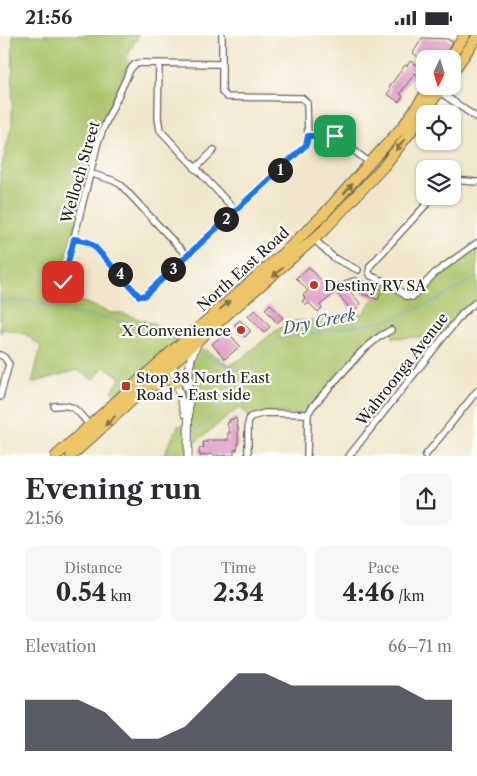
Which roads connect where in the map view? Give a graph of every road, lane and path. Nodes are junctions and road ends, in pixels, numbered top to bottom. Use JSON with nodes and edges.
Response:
{"nodes":[{"id":1,"x":222,"y":35,"type":"edge"},
{"id":2,"x":465,"y":35,"type":"edge"},
{"id":3,"x":477,"y":37,"type":"edge"},
{"id":4,"x":455,"y":50,"type":"edge"},
{"id":5,"x":461,"y":60,"type":"edge"},
{"id":6,"x":158,"y":63,"type":"junction"},
{"id":7,"x":222,"y":64,"type":"junction"},
{"id":8,"x":426,"y":95,"type":"edge"},
{"id":9,"x":434,"y":95,"type":"edge"},
{"id":10,"x":447,"y":95,"type":"edge"},
{"id":11,"x":477,"y":118,"type":"edge"},
{"id":12,"x":308,"y":136,"type":"junction"},
{"id":13,"x":214,"y":150,"type":"dead end"},
{"id":14,"x":370,"y":163,"type":"junction"},
{"id":15,"x":195,"y":169,"type":"junction"},
{"id":16,"x":92,"y":174,"type":"junction"},
{"id":17,"x":461,"y":181,"type":"edge"},
{"id":18,"x":477,"y":182,"type":"edge"},
{"id":19,"x":426,"y":205,"type":"edge"},
{"id":20,"x":236,"y":211,"type":"junction"},
{"id":21,"x":314,"y":224,"type":"junction"},
{"id":22,"x":74,"y":239,"type":"junction"},
{"id":23,"x":299,"y":239,"type":"junction"},
{"id":24,"x":314,"y":239,"type":"junction"},
{"id":25,"x":477,"y":243,"type":"edge"},
{"id":26,"x":186,"y":256,"type":"junction"},
{"id":27,"x":358,"y":270,"type":"dead end"},
{"id":28,"x":65,"y":288,"type":"dead end"},
{"id":29,"x":141,"y":296,"type":"junction"},
{"id":30,"x":477,"y":301,"type":"edge"},
{"id":31,"x":140,"y":303,"type":"dead end"},
{"id":32,"x":391,"y":330,"type":"dead end"},
{"id":33,"x":198,"y":341,"type":"junction"},
{"id":34,"x":175,"y":348,"type":"junction"},
{"id":35,"x":0,"y":355,"type":"edge"},
{"id":36,"x":171,"y":365,"type":"junction"},
{"id":37,"x":152,"y":369,"type":"junction"},
{"id":38,"x":176,"y":383,"type":"junction"},
{"id":39,"x":145,"y":387,"type":"junction"},
{"id":40,"x":477,"y":391,"type":"edge"},
{"id":41,"x":189,"y":394,"type":"junction"},
{"id":42,"x":0,"y":397,"type":"edge"},
{"id":43,"x":54,"y":406,"type":"dead end"},
{"id":44,"x":308,"y":414,"type":"junction"},
{"id":45,"x":188,"y":421,"type":"junction"},
{"id":46,"x":90,"y":426,"type":"junction"},
{"id":47,"x":69,"y":444,"type":"junction"},
{"id":48,"x":56,"y":456,"type":"edge"},
{"id":49,"x":70,"y":456,"type":"edge"},
{"id":50,"x":188,"y":456,"type":"edge"},
{"id":51,"x":248,"y":456,"type":"edge"},
{"id":52,"x":307,"y":456,"type":"edge"},
{"id":53,"x":349,"y":456,"type":"edge"},
{"id":54,"x":426,"y":456,"type":"edge"}],
"edges":[{"from":1,"to":7,"type":"street"},
{"from":2,"to":4,"type":"highway"},
{"from":3,"to":5,"type":"highway"},
{"from":6,"to":7,"type":"street","name":"Welloch Street"},
{"from":6,"to":15,"type":"street"},
{"from":6,"to":16,"type":"street","name":"Welloch Street"},
{"from":7,"to":12,"type":"street"},
{"from":8,"to":14,"type":"highway","name":"North East Road"},
{"from":9,"to":24,"type":"highway","name":"North East Road","one_way":true},
{"from":10,"to":11,"type":"street"},
{"from":12,"to":14,"type":"street"},
{"from":12,"to":20,"type":"street"},
{"from":13,"to":15,"type":"street"},
{"from":21,"to":14,"type":"highway","name":"North East Road","one_way":true},
{"from":15,"to":20,"type":"street"},
{"from":16,"to":22,"type":"street","name":"Welloch Street"},
{"from":16,"to":26,"type":"street"},
{"from":17,"to":18,"type":"street"},
{"from":19,"to":25,"type":"street"},
{"from":20,"to":26,"type":"street"},
{"from":21,"to":23,"type":"highway","name":"North East Road"},
{"from":21,"to":24,"type":"highway"},
{"from":22,"to":28,"type":"street","name":"Welloch Street"},
{"from":22,"to":29,"type":"street"},
{"from":23,"to":24,"type":"highway"},
{"from":34,"to":23,"type":"highway","name":"North East Road","one_way":true},
{"from":24,"to":27,"type":"street"},
{"from":24,"to":33,"type":"highway","name":"North East Road","one_way":true},
{"from":26,"to":29,"type":"street"},
{"from":29,"to":31,"type":"street"},
{"from":30,"to":53,"type":"street","name":"Wahroonga Avenue"},
{"from":32,"to":44,"type":"street"},
{"from":33,"to":36,"type":"highway","name":"North East Road"},
{"from":33,"to":41,"type":"street"},
{"from":34,"to":36,"type":"highway"},
{"from":34,"to":37,"type":"highway","name":"North East Road"},
{"from":35,"to":42,"type":"street"},
{"from":36,"to":37,"type":"highway"},
{"from":36,"to":38,"type":"street"},
{"from":36,"to":39,"type":"highway","name":"North East Road"},
{"from":36,"to":41,"type":"street"},
{"from":37,"to":46,"type":"highway","name":"North East Road"},
{"from":38,"to":39,"type":"highway"},
{"from":38,"to":45,"type":"street"},
{"from":39,"to":49,"type":"highway","name":"North East Road","one_way":true},
{"from":40,"to":54,"type":"street"},
{"from":41,"to":45,"type":"street"},
{"from":43,"to":46,"type":"street"},
{"from":44,"to":51,"type":"street"},
{"from":44,"to":52,"type":"street"},
{"from":45,"to":50,"type":"street"},
{"from":46,"to":47,"type":"highway","name":"North East Road"},
{"from":47,"to":48,"type":"highway","name":"North East Road"},
{"from":47,"to":49,"type":"highway"}]}
